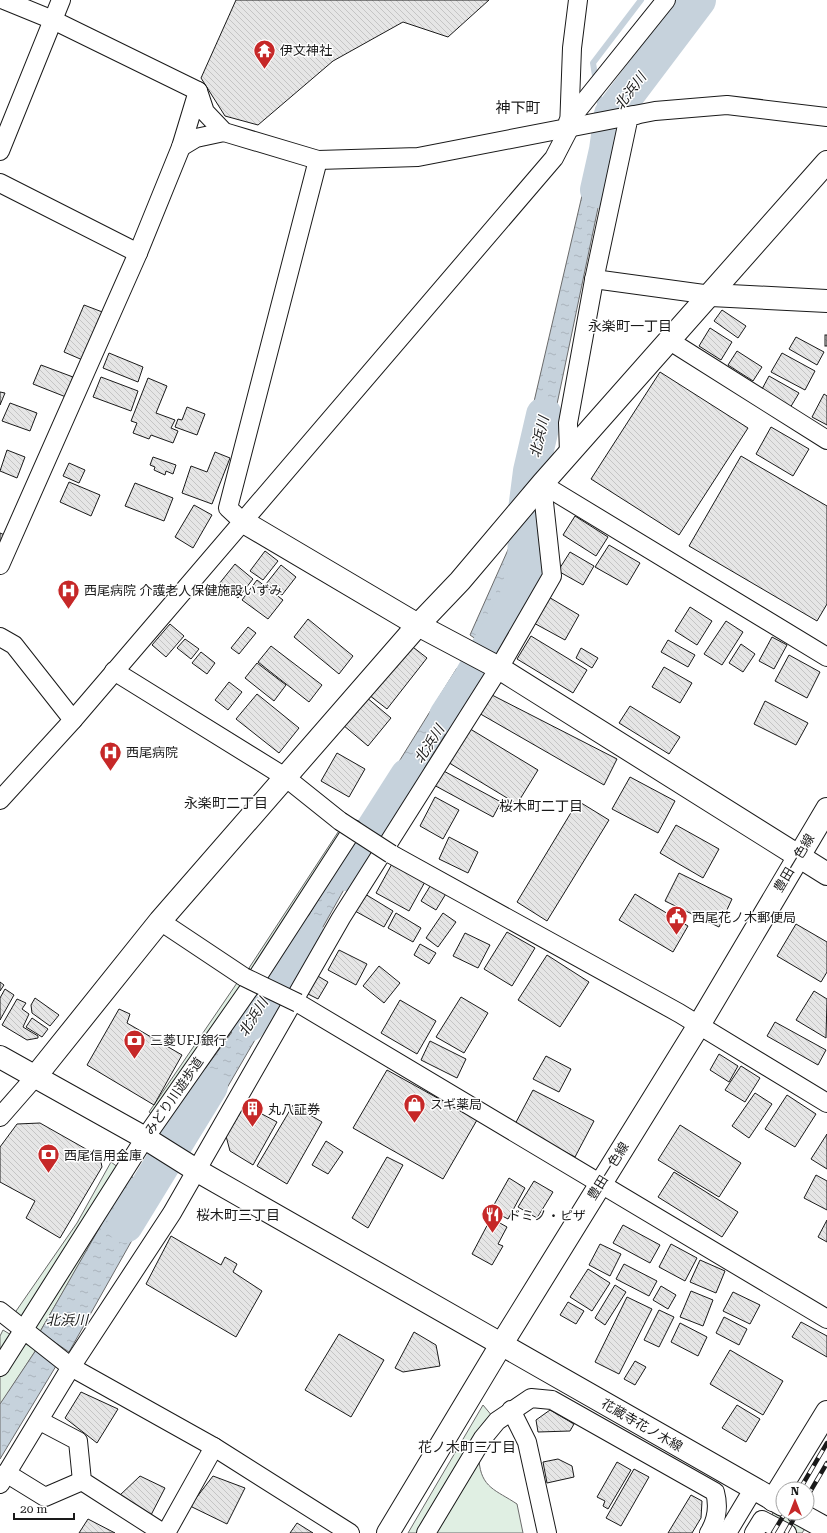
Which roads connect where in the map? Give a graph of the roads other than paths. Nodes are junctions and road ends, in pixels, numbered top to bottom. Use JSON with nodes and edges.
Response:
{"nodes":[{"id":1,"x":4,"y":0,"type":"edge"},
{"id":2,"x":61,"y":0,"type":"edge"},
{"id":3,"x":578,"y":0,"type":"edge"},
{"id":4,"x":666,"y":0,"type":"edge"},
{"id":5,"x":53,"y":20,"type":"junction"},
{"id":6,"x":198,"y":91,"type":"junction"},
{"id":7,"x":632,"y":115,"type":"junction"},
{"id":8,"x":827,"y":117,"type":"edge"},
{"id":9,"x":573,"y":125,"type":"junction"},
{"id":10,"x":224,"y":132,"type":"junction"},
{"id":11,"x":181,"y":147,"type":"junction"},
{"id":12,"x":0,"y":151,"type":"edge"},
{"id":13,"x":318,"y":160,"type":"junction"},
{"id":14,"x":827,"y":162,"type":"edge"},
{"id":15,"x":0,"y":183,"type":"edge"},
{"id":16,"x":138,"y":253,"type":"junction"},
{"id":17,"x":594,"y":279,"type":"junction"},
{"id":18,"x":711,"y":295,"type":"junction"},
{"id":19,"x":827,"y":301,"type":"edge"},
{"id":20,"x":670,"y":341,"type":"junction"},
{"id":21,"x":827,"y":440,"type":"edge"},
{"id":22,"x":569,"y":453,"type":"junction"},
{"id":23,"x":542,"y":484,"type":"junction"},
{"id":24,"x":242,"y":521,"type":"junction"},
{"id":25,"x":0,"y":565,"type":"edge"},
{"id":26,"x":418,"y":625,"type":"junction"},
{"id":27,"x":0,"y":637,"type":"edge"},
{"id":28,"x":827,"y":657,"type":"edge"},
{"id":29,"x":497,"y":667,"type":"junction"},
{"id":30,"x":114,"y":671,"type":"junction"},
{"id":31,"x":73,"y":720,"type":"junction"},
{"id":32,"x":285,"y":777,"type":"junction"},
{"id":33,"x":0,"y":800,"type":"edge"},
{"id":34,"x":827,"y":809,"type":"edge"},
{"id":35,"x":347,"y":825,"type":"junction"},
{"id":36,"x":798,"y":857,"type":"junction"},
{"id":37,"x":827,"y":874,"type":"edge"},
{"id":38,"x":160,"y":921,"type":"junction"},
{"id":39,"x":249,"y":980,"type":"junction"},
{"id":40,"x":699,"y":1025,"type":"junction"},
{"id":41,"x":0,"y":1057,"type":"edge"},
{"id":42,"x":35,"y":1077,"type":"junction"},
{"id":43,"x":827,"y":1103,"type":"edge"},
{"id":44,"x":0,"y":1117,"type":"edge"},
{"id":45,"x":146,"y":1139,"type":"junction"},
{"id":46,"x":189,"y":1166,"type":"junction"},
{"id":47,"x":601,"y":1183,"type":"junction"},
{"id":48,"x":0,"y":1311,"type":"edge"},
{"id":49,"x":827,"y":1319,"type":"edge"},
{"id":50,"x":22,"y":1329,"type":"junction"},
{"id":51,"x":500,"y":1345,"type":"junction"},
{"id":52,"x":0,"y":1367,"type":"edge"},
{"id":53,"x":71,"y":1367,"type":"junction"},
{"id":54,"x":511,"y":1410,"type":"junction"},
{"id":55,"x":827,"y":1412,"type":"edge"},
{"id":56,"x":40,"y":1421,"type":"junction"},
{"id":57,"x":214,"y":1447,"type":"junction"},
{"id":58,"x":3,"y":1478,"type":"edge"},
{"id":59,"x":82,"y":1481,"type":"junction"},
{"id":60,"x":789,"y":1481,"type":"edge"},
{"id":61,"x":754,"y":1488,"type":"junction"},
{"id":62,"x":775,"y":1500,"type":"edge"},
{"id":63,"x":815,"y":1520,"type":"edge"},
{"id":64,"x":825,"y":1524,"type":"edge"},
{"id":65,"x":164,"y":1533,"type":"edge"},
{"id":66,"x":350,"y":1533,"type":"edge"},
{"id":67,"x":388,"y":1533,"type":"edge"},
{"id":68,"x":426,"y":1533,"type":"edge"},
{"id":69,"x":547,"y":1533,"type":"edge"},
{"id":70,"x":709,"y":1533,"type":"edge"},
{"id":71,"x":727,"y":1533,"type":"edge"},
{"id":72,"x":754,"y":1533,"type":"edge"},
{"id":73,"x":787,"y":1533,"type":"edge"}],
"edges":[{"from":1,"to":5,"type":"street"},
{"from":2,"to":5,"type":"street"},
{"from":3,"to":9,"type":"street"},
{"from":4,"to":9,"type":"street"},
{"from":5,"to":6,"type":"street"},
{"from":5,"to":12,"type":"street"},
{"from":6,"to":10,"type":"street"},
{"from":6,"to":11,"type":"street"},
{"from":7,"to":8,"type":"street"},
{"from":7,"to":9,"type":"street"},
{"from":7,"to":17,"type":"street"},
{"from":9,"to":13,"type":"street"},
{"from":9,"to":24,"type":"street"},
{"from":10,"to":11,"type":"street"},
{"from":10,"to":13,"type":"street"},
{"from":11,"to":16,"type":"street"},
{"from":13,"to":24,"type":"street"},
{"from":14,"to":18,"type":"street"},
{"from":15,"to":16,"type":"street"},
{"from":16,"to":25,"type":"street"},
{"from":17,"to":18,"type":"street"},
{"from":17,"to":22,"type":"street"},
{"from":18,"to":19,"type":"street"},
{"from":18,"to":20,"type":"street"},
{"from":20,"to":21,"type":"street"},
{"from":20,"to":22,"type":"street"},
{"from":22,"to":23,"type":"street"},
{"from":23,"to":26,"type":"street"},
{"from":23,"to":28,"type":"street"},
{"from":23,"to":29,"type":"street"},
{"from":24,"to":26,"type":"street"},
{"from":24,"to":30,"type":"street"},
{"from":26,"to":29,"type":"street"},
{"from":26,"to":32,"type":"street"},
{"from":27,"to":31,"type":"street"},
{"from":29,"to":36,"type":"street"},
{"from":29,"to":46,"type":"street"},
{"from":30,"to":31,"type":"street"},
{"from":30,"to":32,"type":"street"},
{"from":31,"to":33,"type":"street"},
{"from":32,"to":35,"type":"street"},
{"from":32,"to":38,"type":"street"},
{"from":34,"to":36,"type":"street","name":"豊田一色線"},
{"from":35,"to":39,"type":"street","name":"みどり川遊歩道"},
{"from":35,"to":40,"type":"street","bridge":true},
{"from":36,"to":37,"type":"street"},
{"from":36,"to":40,"type":"street","name":"豊田一色線"},
{"from":38,"to":39,"type":"street"},
{"from":38,"to":42,"type":"street"},
{"from":39,"to":45,"type":"street","name":"みどり川遊歩道"},
{"from":39,"to":47,"type":"street","bridge":true},
{"from":40,"to":43,"type":"street"},
{"from":40,"to":47,"type":"street","name":"豊田一色線"},
{"from":41,"to":42,"type":"street","name":"花蔵寺花ノ木線"},
{"from":42,"to":44,"type":"street"},
{"from":42,"to":45,"type":"street","name":"花蔵寺花ノ木線"},
{"from":45,"to":46,"type":"street","name":"花蔵寺花ノ木線"},
{"from":45,"to":50,"type":"street","name":"みどり川遊歩道"},
{"from":46,"to":51,"type":"street","name":"花蔵寺花ノ木線"},
{"from":46,"to":53,"type":"street"},
{"from":47,"to":49,"type":"street"},
{"from":47,"to":51,"type":"street","name":"豊田一色線"},
{"from":48,"to":50,"type":"street"},
{"from":50,"to":52,"type":"street","name":"みどり川遊歩道"},
{"from":50,"to":53,"type":"street"},
{"from":51,"to":61,"type":"street","name":"花蔵寺花ノ木線"},
{"from":51,"to":67,"type":"street","name":"豊田一色線"},
{"from":53,"to":56,"type":"street"},
{"from":53,"to":57,"type":"street"},
{"from":54,"to":68,"type":"street"},
{"from":54,"to":69,"type":"street"},
{"from":54,"to":70,"type":"street"},
{"from":55,"to":60,"type":"street"},
{"from":56,"to":58,"type":"street"},
{"from":56,"to":59,"type":"street"},
{"from":57,"to":65,"type":"street"},
{"from":57,"to":66,"type":"street"},
{"from":58,"to":59,"type":"street"},
{"from":59,"to":65,"type":"street"},
{"from":61,"to":62,"type":"street","name":"花蔵寺花ノ木線"},
{"from":61,"to":71,"type":"street"},
{"from":63,"to":64,"type":"street"},
{"from":72,"to":73,"type":"street"}]}
